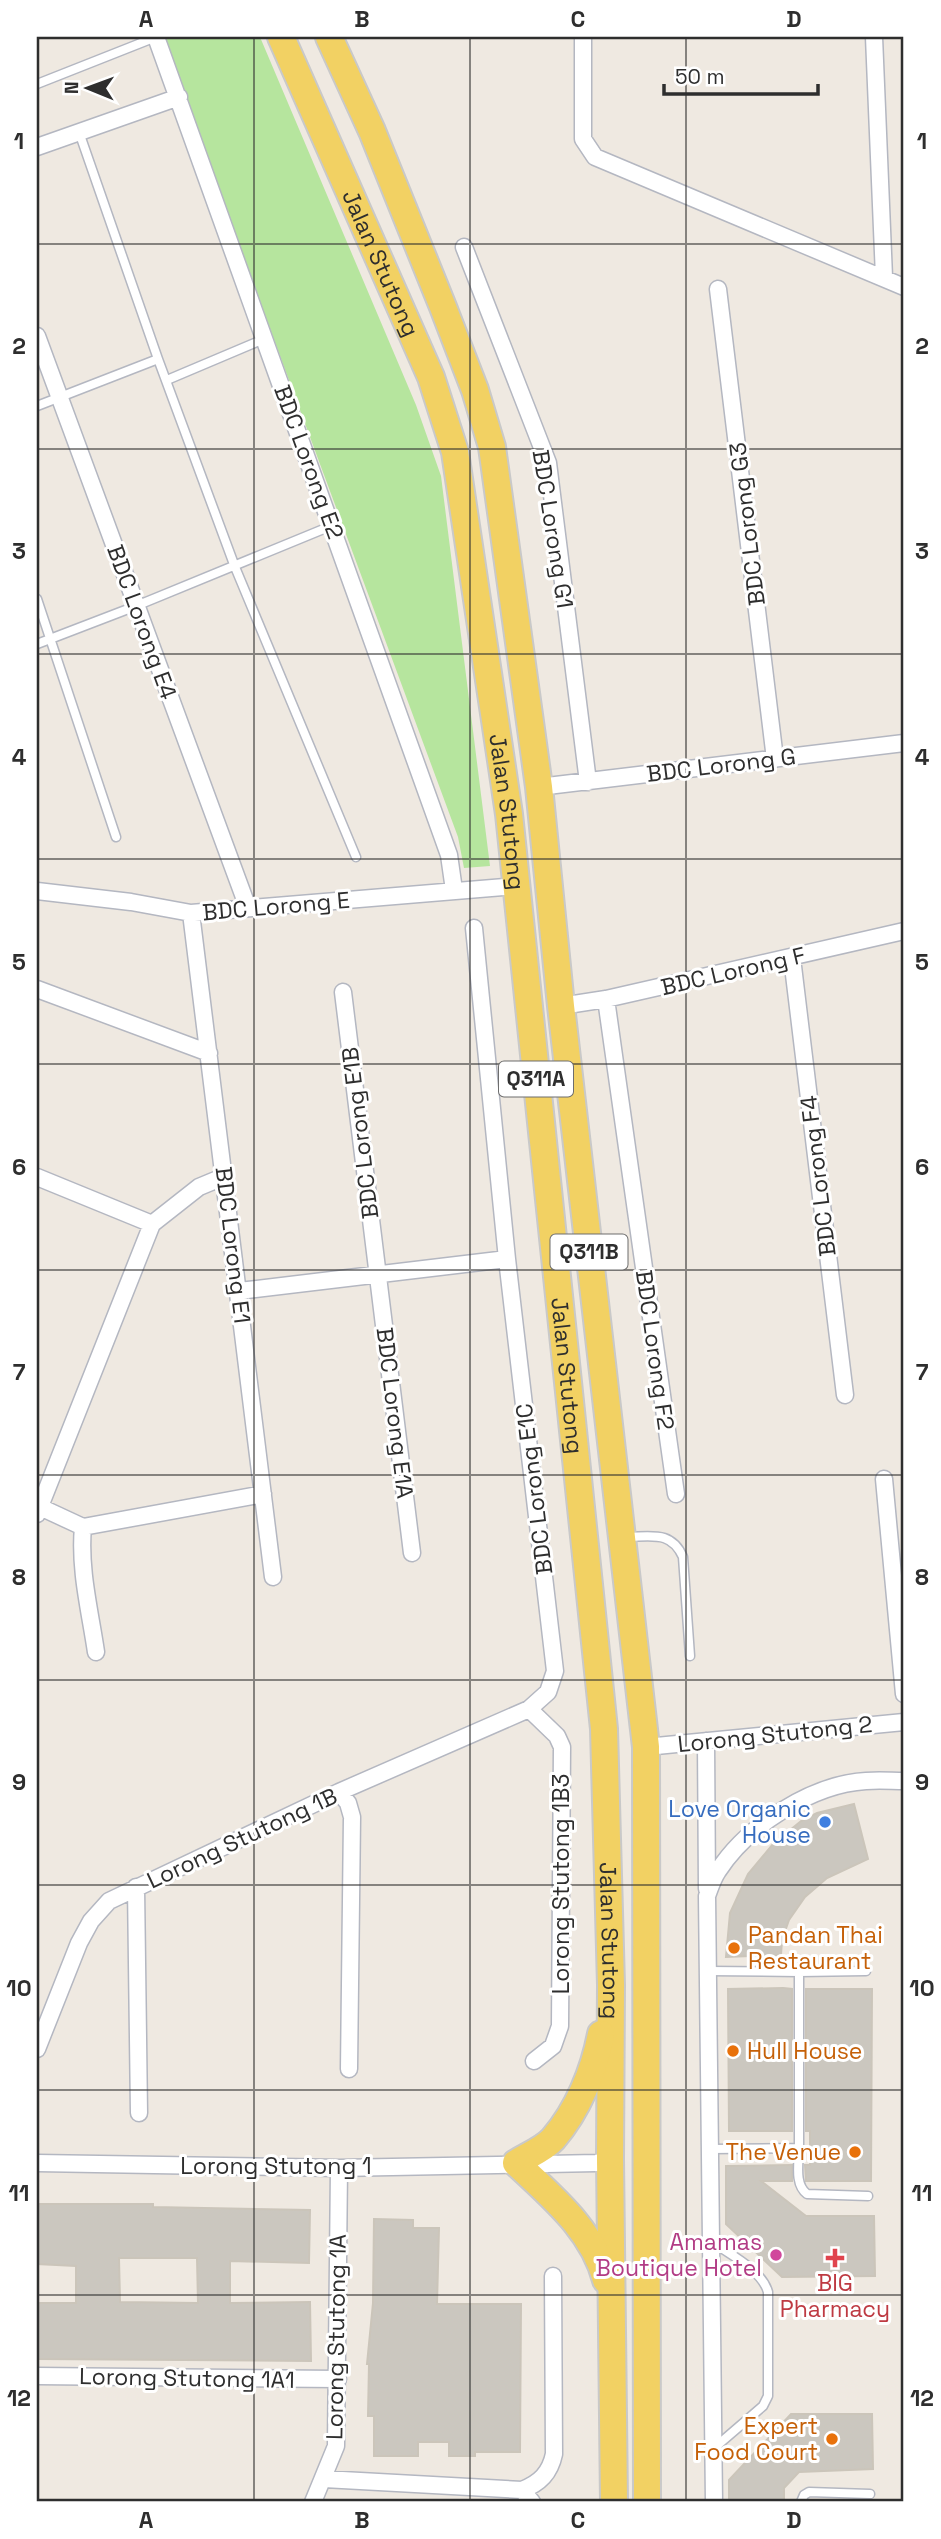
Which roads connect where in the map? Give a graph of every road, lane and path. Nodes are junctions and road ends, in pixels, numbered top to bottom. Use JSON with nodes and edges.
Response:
{"nodes":[{"id":1,"x":156,"y":37,"type":"edge"},
{"id":2,"x":281,"y":37,"type":"edge"},
{"id":3,"x":329,"y":37,"type":"edge"},
{"id":4,"x":583,"y":37,"type":"edge"},
{"id":5,"x":874,"y":37,"type":"edge"},
{"id":6,"x":37,"y":84,"type":"edge"},
{"id":7,"x":179,"y":97,"type":"junction"},
{"id":8,"x":79,"y":132,"type":"junction"},
{"id":9,"x":37,"y":147,"type":"edge"},
{"id":10,"x":464,"y":247,"type":"dead end"},
{"id":11,"x":884,"y":277,"type":"junction"},
{"id":12,"x":904,"y":288,"type":"edge"},
{"id":13,"x":718,"y":289,"type":"dead end"},
{"id":14,"x":37,"y":336,"type":"edge"},
{"id":15,"x":264,"y":338,"type":"junction"},
{"id":16,"x":158,"y":359,"type":"junction"},
{"id":17,"x":167,"y":380,"type":"junction"},
{"id":18,"x":60,"y":398,"type":"junction"},
{"id":19,"x":37,"y":406,"type":"edge"},
{"id":20,"x":331,"y":526,"type":"junction"},
{"id":21,"x":235,"y":566,"type":"junction"},
{"id":22,"x":37,"y":599,"type":"edge"},
{"id":23,"x":136,"y":606,"type":"junction"},
{"id":24,"x":50,"y":639,"type":"junction"},
{"id":25,"x":37,"y":644,"type":"edge"},
{"id":26,"x":904,"y":743,"type":"edge"},
{"id":27,"x":775,"y":759,"type":"junction"},
{"id":28,"x":588,"y":782,"type":"junction"},
{"id":29,"x":538,"y":787,"type":"junction"},
{"id":30,"x":509,"y":814,"type":"junction"},
{"id":31,"x":116,"y":837,"type":"dead end"},
{"id":32,"x":356,"y":858,"type":"dead end"},
{"id":33,"x":516,"y":886,"type":"junction"},
{"id":34,"x":454,"y":890,"type":"junction"},
{"id":35,"x":37,"y":891,"type":"edge"},
{"id":36,"x":248,"y":908,"type":"junction"},
{"id":37,"x":191,"y":913,"type":"junction"},
{"id":38,"x":474,"y":928,"type":"dead end"},
{"id":39,"x":904,"y":931,"type":"edge"},
{"id":40,"x":792,"y":958,"type":"junction"},
{"id":41,"x":37,"y":989,"type":"edge"},
{"id":42,"x":343,"y":992,"type":"dead end"},
{"id":43,"x":606,"y":999,"type":"junction"},
{"id":44,"x":561,"y":1006,"type":"junction"},
{"id":45,"x":208,"y":1054,"type":"junction"},
{"id":46,"x":37,"y":1177,"type":"edge"},
{"id":47,"x":223,"y":1177,"type":"junction"},
{"id":48,"x":152,"y":1224,"type":"junction"},
{"id":49,"x":507,"y":1259,"type":"junction"},
{"id":50,"x":377,"y":1273,"type":"junction"},
{"id":51,"x":239,"y":1291,"type":"junction"},
{"id":52,"x":845,"y":1395,"type":"dead end"},
{"id":53,"x":884,"y":1479,"type":"dead end"},
{"id":54,"x":263,"y":1494,"type":"junction"},
{"id":55,"x":676,"y":1494,"type":"dead end"},
{"id":56,"x":38,"y":1510,"type":"edge"},
{"id":57,"x":83,"y":1527,"type":"junction"},
{"id":58,"x":622,"y":1537,"type":"junction"},
{"id":59,"x":412,"y":1553,"type":"dead end"},
{"id":60,"x":273,"y":1577,"type":"dead end"},
{"id":61,"x":96,"y":1652,"type":"dead end"},
{"id":62,"x":690,"y":1656,"type":"dead end"},
{"id":63,"x":904,"y":1695,"type":"edge"},
{"id":64,"x":529,"y":1709,"type":"junction"},
{"id":65,"x":904,"y":1722,"type":"edge"},
{"id":66,"x":706,"y":1741,"type":"junction"},
{"id":67,"x":646,"y":1747,"type":"junction"},
{"id":68,"x":904,"y":1782,"type":"edge"},
{"id":69,"x":339,"y":1792,"type":"junction"},
{"id":70,"x":136,"y":1887,"type":"junction"},
{"id":71,"x":646,"y":1896,"type":"junction"},
{"id":72,"x":706,"y":1896,"type":"junction"},
{"id":73,"x":708,"y":1971,"type":"junction"},
{"id":74,"x":866,"y":1971,"type":"dead end"},
{"id":75,"x":799,"y":1972,"type":"junction"},
{"id":76,"x":611,"y":1985,"type":"junction"},
{"id":77,"x":37,"y":2049,"type":"edge"},
{"id":78,"x":534,"y":2061,"type":"dead end"},
{"id":79,"x":349,"y":2069,"type":"dead end"},
{"id":80,"x":139,"y":2113,"type":"dead end"},
{"id":81,"x":799,"y":2148,"type":"junction"},
{"id":82,"x":710,"y":2149,"type":"junction"},
{"id":83,"x":610,"y":2159,"type":"junction"},
{"id":84,"x":37,"y":2163,"type":"edge"},
{"id":85,"x":516,"y":2163,"type":"junction"},
{"id":86,"x":339,"y":2168,"type":"junction"},
{"id":87,"x":868,"y":2196,"type":"dead end"},
{"id":88,"x":711,"y":2241,"type":"junction"},
{"id":89,"x":553,"y":2276,"type":"dead end"},
{"id":90,"x":613,"y":2309,"type":"junction"},
{"id":91,"x":37,"y":2376,"type":"edge"},
{"id":92,"x":338,"y":2379,"type":"junction"},
{"id":93,"x":713,"y":2449,"type":"junction"},
{"id":94,"x":324,"y":2479,"type":"junction"},
{"id":95,"x":870,"y":2494,"type":"dead end"},
{"id":96,"x":527,"y":2496,"type":"edge"},
{"id":97,"x":313,"y":2502,"type":"edge"},
{"id":98,"x":614,"y":2502,"type":"edge"},
{"id":99,"x":647,"y":2502,"type":"edge"},
{"id":100,"x":714,"y":2502,"type":"edge"},
{"id":101,"x":801,"y":2502,"type":"edge"}],
"edges":[{"from":1,"to":6,"type":"lane"},
{"from":1,"to":7,"type":"street","name":"BDC Lorong E2"},
{"from":2,"to":30,"type":"main road","name":"Jalan Stutong","number":"Q311A"},
{"from":3,"to":29,"type":"main road","name":"Jalan Stutong","number":"Q311B"},
{"from":4,"to":11,"type":"street"},
{"from":5,"to":11,"type":"street"},
{"from":7,"to":8,"type":"street"},
{"from":7,"to":15,"type":"street","name":"BDC Lorong E2"},
{"from":8,"to":9,"type":"street"},
{"from":8,"to":16,"type":"lane"},
{"from":10,"to":28,"type":"street","name":"BDC Lorong G1"},
{"from":11,"to":12,"type":"street"},
{"from":13,"to":27,"type":"street","name":"BDC Lorong G3"},
{"from":14,"to":18,"type":"street","name":"BDC Lorong E4"},
{"from":15,"to":17,"type":"lane"},
{"from":15,"to":20,"type":"street","name":"BDC Lorong E2"},
{"from":16,"to":17,"type":"lane"},
{"from":16,"to":18,"type":"lane"},
{"from":17,"to":21,"type":"lane"},
{"from":18,"to":19,"type":"lane"},
{"from":18,"to":23,"type":"street","name":"BDC Lorong E4"},
{"from":20,"to":21,"type":"lane"},
{"from":20,"to":34,"type":"street","name":"BDC Lorong E2"},
{"from":21,"to":23,"type":"lane"},
{"from":21,"to":32,"type":"lane"},
{"from":22,"to":24,"type":"lane"},
{"from":23,"to":24,"type":"lane"},
{"from":23,"to":36,"type":"street","name":"BDC Lorong E4"},
{"from":24,"to":25,"type":"lane"},
{"from":24,"to":31,"type":"lane"},
{"from":26,"to":27,"type":"street","name":"BDC Lorong G"},
{"from":27,"to":28,"type":"street","name":"BDC Lorong G"},
{"from":28,"to":29,"type":"street","name":"BDC Lorong G"},
{"from":29,"to":30,"type":"main road"},
{"from":29,"to":44,"type":"main road","name":"Jalan Stutong","number":"Q311B"},
{"from":30,"to":33,"type":"main road","name":"Jalan Stutong","number":"Q311A"},
{"from":33,"to":34,"type":"street","name":"BDC Lorong E"},
{"from":33,"to":76,"type":"main road","name":"Jalan Stutong","number":"Q311A"},
{"from":34,"to":36,"type":"street","name":"BDC Lorong E"},
{"from":35,"to":37,"type":"street","name":"BDC Lorong E"},
{"from":36,"to":37,"type":"street","name":"BDC Lorong E"},
{"from":37,"to":45,"type":"street","name":"BDC Lorong E1"},
{"from":38,"to":49,"type":"street","name":"BDC Lorong E1C"},
{"from":39,"to":40,"type":"street","name":"BDC Lorong F"},
{"from":40,"to":43,"type":"street","name":"BDC Lorong F"},
{"from":40,"to":52,"type":"street","name":"BDC Lorong F4"},
{"from":41,"to":45,"type":"street"},
{"from":42,"to":50,"type":"street","name":"BDC Lorong E1B"},
{"from":43,"to":44,"type":"street","name":"BDC Lorong F"},
{"from":43,"to":55,"type":"street","name":"BDC Lorong F2"},
{"from":44,"to":58,"type":"main road","name":"Jalan Stutong","number":"Q311B"},
{"from":45,"to":47,"type":"street","name":"BDC Lorong E1"},
{"from":46,"to":48,"type":"street"},
{"from":47,"to":48,"type":"street"},
{"from":47,"to":51,"type":"street","name":"BDC Lorong E1"},
{"from":48,"to":56,"type":"street"},
{"from":49,"to":50,"type":"street"},
{"from":49,"to":64,"type":"street","name":"BDC Lorong E1C"},
{"from":50,"to":51,"type":"street"},
{"from":50,"to":59,"type":"street","name":"BDC Lorong E1A"},
{"from":51,"to":54,"type":"street","name":"BDC Lorong E1"},
{"from":53,"to":63,"type":"street"},
{"from":54,"to":57,"type":"street"},
{"from":54,"to":60,"type":"street","name":"BDC Lorong E1"},
{"from":56,"to":57,"type":"street"},
{"from":57,"to":61,"type":"street"},
{"from":58,"to":62,"type":"lane"},
{"from":58,"to":67,"type":"main road","name":"Jalan Stutong","number":"Q311B"},
{"from":64,"to":69,"type":"street","name":"Lorong Stutong 1B"},
{"from":64,"to":78,"type":"street","name":"Lorong Stutong 1B3"},
{"from":65,"to":66,"type":"street","name":"Lorong Stutong 2"},
{"from":66,"to":67,"type":"street","name":"Lorong Stutong 2"},
{"from":66,"to":72,"type":"street"},
{"from":67,"to":71,"type":"main road","name":"Jalan Stutong","number":"Q311B"},
{"from":68,"to":72,"type":"street"},
{"from":69,"to":70,"type":"street","name":"Lorong Stutong 1B"},
{"from":69,"to":79,"type":"street"},
{"from":70,"to":77,"type":"street","name":"Lorong Stutong 1B"},
{"from":70,"to":80,"type":"street"},
{"from":71,"to":83,"type":"main road"},
{"from":71,"to":99,"type":"main road","name":"Jalan Stutong","number":"Q311B"},
{"from":72,"to":73,"type":"street"},
{"from":73,"to":75,"type":"lane"},
{"from":73,"to":82,"type":"street"},
{"from":74,"to":75,"type":"lane"},
{"from":75,"to":81,"type":"lane"},
{"from":76,"to":83,"type":"main road","name":"Jalan Stutong","number":"Q311A"},
{"from":76,"to":85,"type":"main road"},
{"from":81,"to":82,"type":"lane"},
{"from":81,"to":87,"type":"lane"},
{"from":82,"to":88,"type":"street"},
{"from":83,"to":85,"type":"street","name":"Lorong Stutong 1"},
{"from":83,"to":90,"type":"main road","name":"Jalan Stutong"},
{"from":84,"to":86,"type":"street","name":"Lorong Stutong 1"},
{"from":85,"to":86,"type":"street","name":"Lorong Stutong 1"},
{"from":85,"to":90,"type":"main road"},
{"from":86,"to":92,"type":"street","name":"Lorong Stutong 1A"},
{"from":88,"to":93,"type":"street"},
{"from":88,"to":93,"type":"lane"},
{"from":89,"to":96,"type":"street"},
{"from":90,"to":98,"type":"main road","name":"Jalan Stutong"},
{"from":91,"to":92,"type":"street","name":"Lorong Stutong 1A1"},
{"from":92,"to":94,"type":"street","name":"Lorong Stutong 1A"},
{"from":93,"to":100,"type":"street"},
{"from":94,"to":96,"type":"street"},
{"from":94,"to":97,"type":"street","name":"Lorong Stutong 1A"},
{"from":95,"to":101,"type":"lane"}]}
